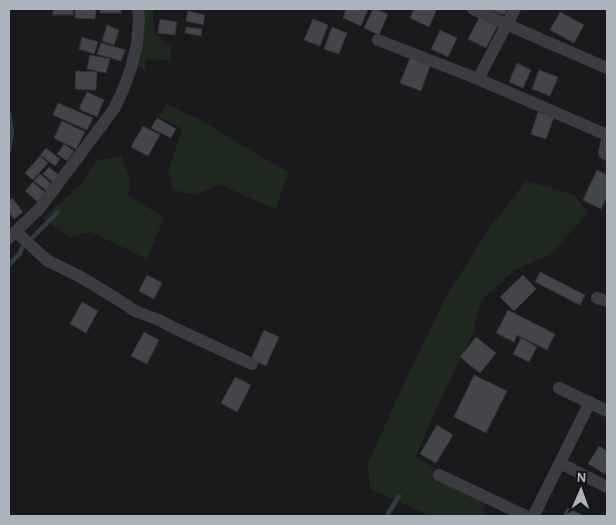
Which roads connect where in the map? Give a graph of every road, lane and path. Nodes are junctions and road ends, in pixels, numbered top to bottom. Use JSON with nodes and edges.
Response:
{"nodes":[{"id":1,"x":138,"y":9,"type":"edge"},
{"id":2,"x":473,"y":9,"type":"edge"},
{"id":3,"x":515,"y":9,"type":"edge"},
{"id":4,"x":506,"y":24,"type":"junction"},
{"id":5,"x":378,"y":40,"type":"dead end"},
{"id":6,"x":607,"y":68,"type":"edge"},
{"id":7,"x":478,"y":79,"type":"junction"},
{"id":8,"x":607,"y":135,"type":"edge"},
{"id":9,"x":607,"y":141,"type":"edge"},
{"id":10,"x":607,"y":156,"type":"edge"},
{"id":11,"x":12,"y":235,"type":"edge"},
{"id":12,"x":252,"y":364,"type":"dead end"},
{"id":13,"x":559,"y":388,"type":"dead end"},
{"id":14,"x":590,"y":402,"type":"junction"},
{"id":15,"x":607,"y":411,"type":"edge"},
{"id":16,"x":560,"y":463,"type":"junction"},
{"id":17,"x":439,"y":475,"type":"dead end"},
{"id":18,"x":607,"y":486,"type":"edge"},
{"id":19,"x":526,"y":516,"type":"edge"},
{"id":20,"x":535,"y":516,"type":"edge"}],
"edges":[{"from":1,"to":11,"type":"street"},
{"from":2,"to":4,"type":"street"},
{"from":3,"to":4,"type":"street"},
{"from":4,"to":6,"type":"street"},
{"from":4,"to":7,"type":"street"},
{"from":5,"to":7,"type":"street"},
{"from":7,"to":8,"type":"street"},
{"from":9,"to":10,"type":"street"},
{"from":11,"to":12,"type":"street"},
{"from":13,"to":14,"type":"street"},
{"from":14,"to":15,"type":"street"},
{"from":14,"to":16,"type":"street"},
{"from":16,"to":18,"type":"street"},
{"from":16,"to":20,"type":"street"},
{"from":17,"to":19,"type":"street"}]}
